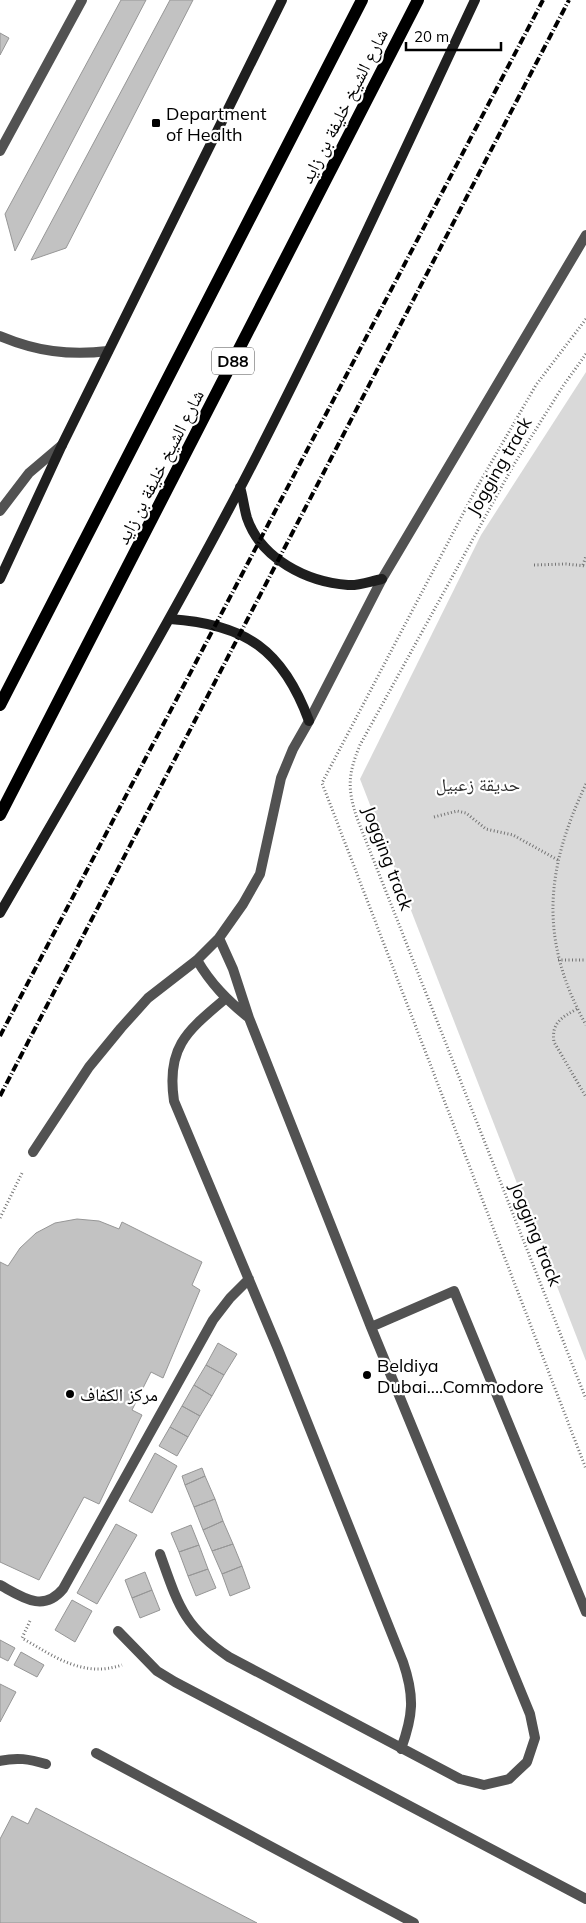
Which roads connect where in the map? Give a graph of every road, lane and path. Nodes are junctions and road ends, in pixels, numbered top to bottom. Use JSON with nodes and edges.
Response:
{"nodes":[{"id":1,"x":82,"y":0,"type":"edge"},
{"id":2,"x":282,"y":0,"type":"edge"},
{"id":3,"x":362,"y":0,"type":"edge"},
{"id":4,"x":418,"y":0,"type":"edge"},
{"id":5,"x":475,"y":0,"type":"edge"},
{"id":6,"x":0,"y":151,"type":"edge"},
{"id":7,"x":586,"y":235,"type":"edge"},
{"id":8,"x":586,"y":319,"type":"edge"},
{"id":9,"x":0,"y":336,"type":"edge"},
{"id":10,"x":108,"y":351,"type":"junction"},
{"id":11,"x":586,"y":354,"type":"edge"},
{"id":12,"x":62,"y":445,"type":"junction"},
{"id":13,"x":240,"y":487,"type":"junction"},
{"id":14,"x":0,"y":510,"type":"edge"},
{"id":15,"x":586,"y":556,"type":"edge"},
{"id":16,"x":534,"y":565,"type":"dead end"},
{"id":17,"x":585,"y":566,"type":"edge"},
{"id":18,"x":0,"y":579,"type":"edge"},
{"id":19,"x":382,"y":579,"type":"junction"},
{"id":20,"x":170,"y":619,"type":"junction"},
{"id":21,"x":1,"y":702,"type":"edge"},
{"id":22,"x":309,"y":721,"type":"junction"},
{"id":23,"x":586,"y":784,"type":"edge"},
{"id":24,"x":0,"y":815,"type":"edge"},
{"id":25,"x":434,"y":817,"type":"dead end"},
{"id":26,"x":558,"y":860,"type":"junction"},
{"id":27,"x":0,"y":913,"type":"edge"},
{"id":28,"x":219,"y":938,"type":"junction"},
{"id":29,"x":197,"y":960,"type":"junction"},
{"id":30,"x":558,"y":960,"type":"junction"},
{"id":31,"x":586,"y":960,"type":"edge"},
{"id":32,"x":225,"y":999,"type":"junction"},
{"id":33,"x":577,"y":1009,"type":"junction"},
{"id":34,"x":249,"y":1018,"type":"junction"},
{"id":35,"x":586,"y":1025,"type":"edge"},
{"id":36,"x":586,"y":1097,"type":"edge"},
{"id":37,"x":33,"y":1152,"type":"joint"},
{"id":38,"x":0,"y":1218,"type":"edge"},
{"id":39,"x":249,"y":1279,"type":"junction"},
{"id":40,"x":371,"y":1327,"type":"junction"},
{"id":41,"x":586,"y":1399,"type":"edge"},
{"id":42,"x":586,"y":1469,"type":"edge"},
{"id":43,"x":160,"y":1554,"type":"dead end"},
{"id":44,"x":0,"y":1585,"type":"edge"},
{"id":45,"x":40,"y":1602,"type":"junction"},
{"id":46,"x":586,"y":1612,"type":"edge"},
{"id":47,"x":118,"y":1631,"type":"dead end"},
{"id":48,"x":142,"y":1657,"type":"junction"},
{"id":49,"x":401,"y":1749,"type":"junction"},
{"id":50,"x":96,"y":1753,"type":"dead end"},
{"id":51,"x":0,"y":1761,"type":"edge"},
{"id":52,"x":46,"y":1764,"type":"dead end"},
{"id":53,"x":586,"y":1899,"type":"edge"},
{"id":54,"x":414,"y":1923,"type":"edge"}],
"edges":[{"from":1,"to":6,"type":"street"},
{"from":2,"to":10,"type":"main road"},
{"from":3,"to":21,"type":"main road","name":"شارع الشيخ خليفة بن زايد","number":"D88"},
{"from":4,"to":24,"type":"main road","name":"شارع الشيخ خليفة بن زايد","number":"D88"},
{"from":5,"to":13,"type":"main road"},
{"from":7,"to":19,"type":"street"},
{"from":8,"to":42,"type":"path"},
{"from":9,"to":10,"type":"street"},
{"from":10,"to":12,"type":"main road"},
{"from":11,"to":41,"type":"path","name":"Jogging track"},
{"from":12,"to":14,"type":"street"},
{"from":12,"to":18,"type":"main road"},
{"from":13,"to":19,"type":"main road"},
{"from":13,"to":20,"type":"main road"},
{"from":15,"to":17,"type":"path"},
{"from":16,"to":17,"type":"path"},
{"from":19,"to":22,"type":"street"},
{"from":20,"to":22,"type":"main road"},
{"from":20,"to":27,"type":"main road"},
{"from":22,"to":28,"type":"street"},
{"from":23,"to":26,"type":"path"},
{"from":25,"to":26,"type":"path"},
{"from":26,"to":30,"type":"path"},
{"from":28,"to":29,"type":"street"},
{"from":28,"to":34,"type":"street"},
{"from":29,"to":32,"type":"street"},
{"from":29,"to":37,"type":"street"},
{"from":30,"to":31,"type":"path"},
{"from":30,"to":33,"type":"path"},
{"from":32,"to":34,"type":"street"},
{"from":32,"to":39,"type":"street"},
{"from":33,"to":35,"type":"path"},
{"from":33,"to":36,"type":"path"},
{"from":34,"to":40,"type":"street"},
{"from":37,"to":38,"type":"path"},
{"from":39,"to":45,"type":"street"},
{"from":39,"to":49,"type":"street"},
{"from":40,"to":46,"type":"street"},
{"from":40,"to":49,"type":"street"},
{"from":43,"to":49,"type":"street"},
{"from":44,"to":45,"type":"street"},
{"from":45,"to":48,"type":"path"},
{"from":47,"to":48,"type":"street"},
{"from":48,"to":53,"type":"street"},
{"from":50,"to":54,"type":"street"},
{"from":51,"to":52,"type":"street"}]}
